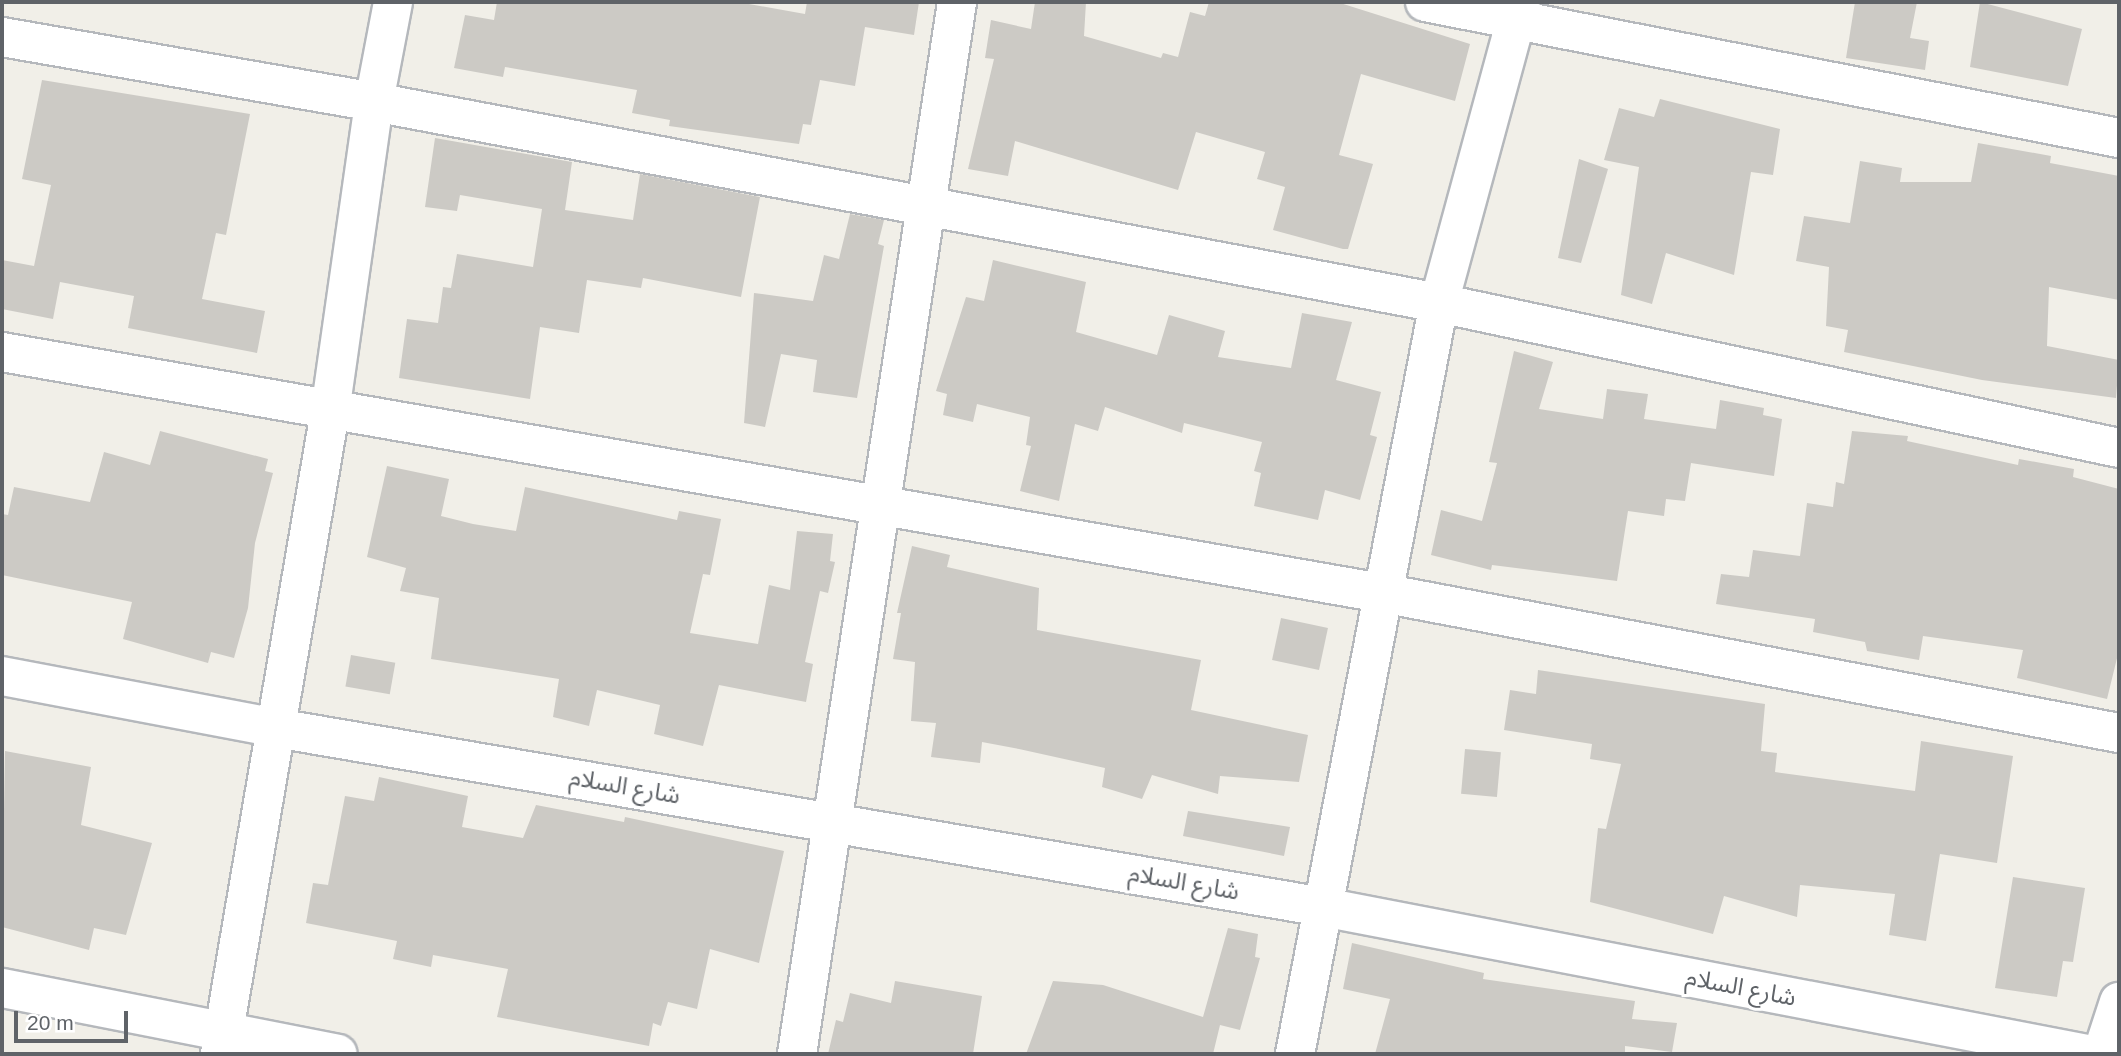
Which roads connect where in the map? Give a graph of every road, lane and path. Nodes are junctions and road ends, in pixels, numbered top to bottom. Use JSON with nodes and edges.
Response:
{"nodes":[{"id":1,"x":393,"y":2,"type":"edge"},
{"id":2,"x":957,"y":2,"type":"edge"},
{"id":3,"x":1426,"y":2,"type":"edge"},
{"id":4,"x":1518,"y":11,"type":"edge"},
{"id":5,"x":2,"y":37,"type":"edge"},
{"id":6,"x":374,"y":102,"type":"junction"},
{"id":7,"x":2119,"y":138,"type":"edge"},
{"id":8,"x":924,"y":208,"type":"junction"},
{"id":9,"x":1439,"y":303,"type":"junction"},
{"id":10,"x":2,"y":352,"type":"edge"},
{"id":11,"x":330,"y":412,"type":"junction"},
{"id":12,"x":2119,"y":448,"type":"edge"},
{"id":13,"x":880,"y":509,"type":"junction"},
{"id":14,"x":1382,"y":593,"type":"junction"},
{"id":15,"x":2,"y":676,"type":"edge"},
{"id":16,"x":276,"y":728,"type":"junction"},
{"id":17,"x":2119,"y":733,"type":"edge"},
{"id":18,"x":835,"y":821,"type":"junction"},
{"id":19,"x":1323,"y":907,"type":"junction"},
{"id":20,"x":2,"y":988,"type":"edge"},
{"id":21,"x":2119,"y":1002,"type":"edge"},
{"id":22,"x":222,"y":1043,"type":"edge"},
{"id":23,"x":338,"y":1054,"type":"edge"},
{"id":24,"x":797,"y":1054,"type":"edge"},
{"id":25,"x":1295,"y":1054,"type":"edge"},
{"id":26,"x":2088,"y":1054,"type":"edge"},
{"id":27,"x":2102,"y":1054,"type":"edge"}],
"edges":[{"from":1,"to":6,"type":"street"},
{"from":2,"to":8,"type":"street"},
{"from":3,"to":4,"type":"street"},
{"from":4,"to":7,"type":"street"},
{"from":4,"to":9,"type":"street"},
{"from":5,"to":6,"type":"street"},
{"from":6,"to":8,"type":"street"},
{"from":6,"to":11,"type":"street"},
{"from":8,"to":9,"type":"street"},
{"from":8,"to":13,"type":"street"},
{"from":9,"to":12,"type":"street"},
{"from":9,"to":14,"type":"street"},
{"from":10,"to":11,"type":"street"},
{"from":11,"to":13,"type":"street"},
{"from":11,"to":16,"type":"street"},
{"from":13,"to":14,"type":"street"},
{"from":13,"to":18,"type":"street"},
{"from":14,"to":17,"type":"street"},
{"from":14,"to":19,"type":"street"},
{"from":15,"to":16,"type":"street","name":"شارع السلام"},
{"from":16,"to":18,"type":"street","name":"شارع السلام"},
{"from":16,"to":22,"type":"street"},
{"from":18,"to":19,"type":"street","name":"شارع السلام"},
{"from":18,"to":24,"type":"street"},
{"from":19,"to":25,"type":"street"},
{"from":19,"to":26,"type":"street","name":"شارع السلام"},
{"from":20,"to":22,"type":"street"},
{"from":21,"to":27,"type":"street"},
{"from":22,"to":23,"type":"street"}]}
